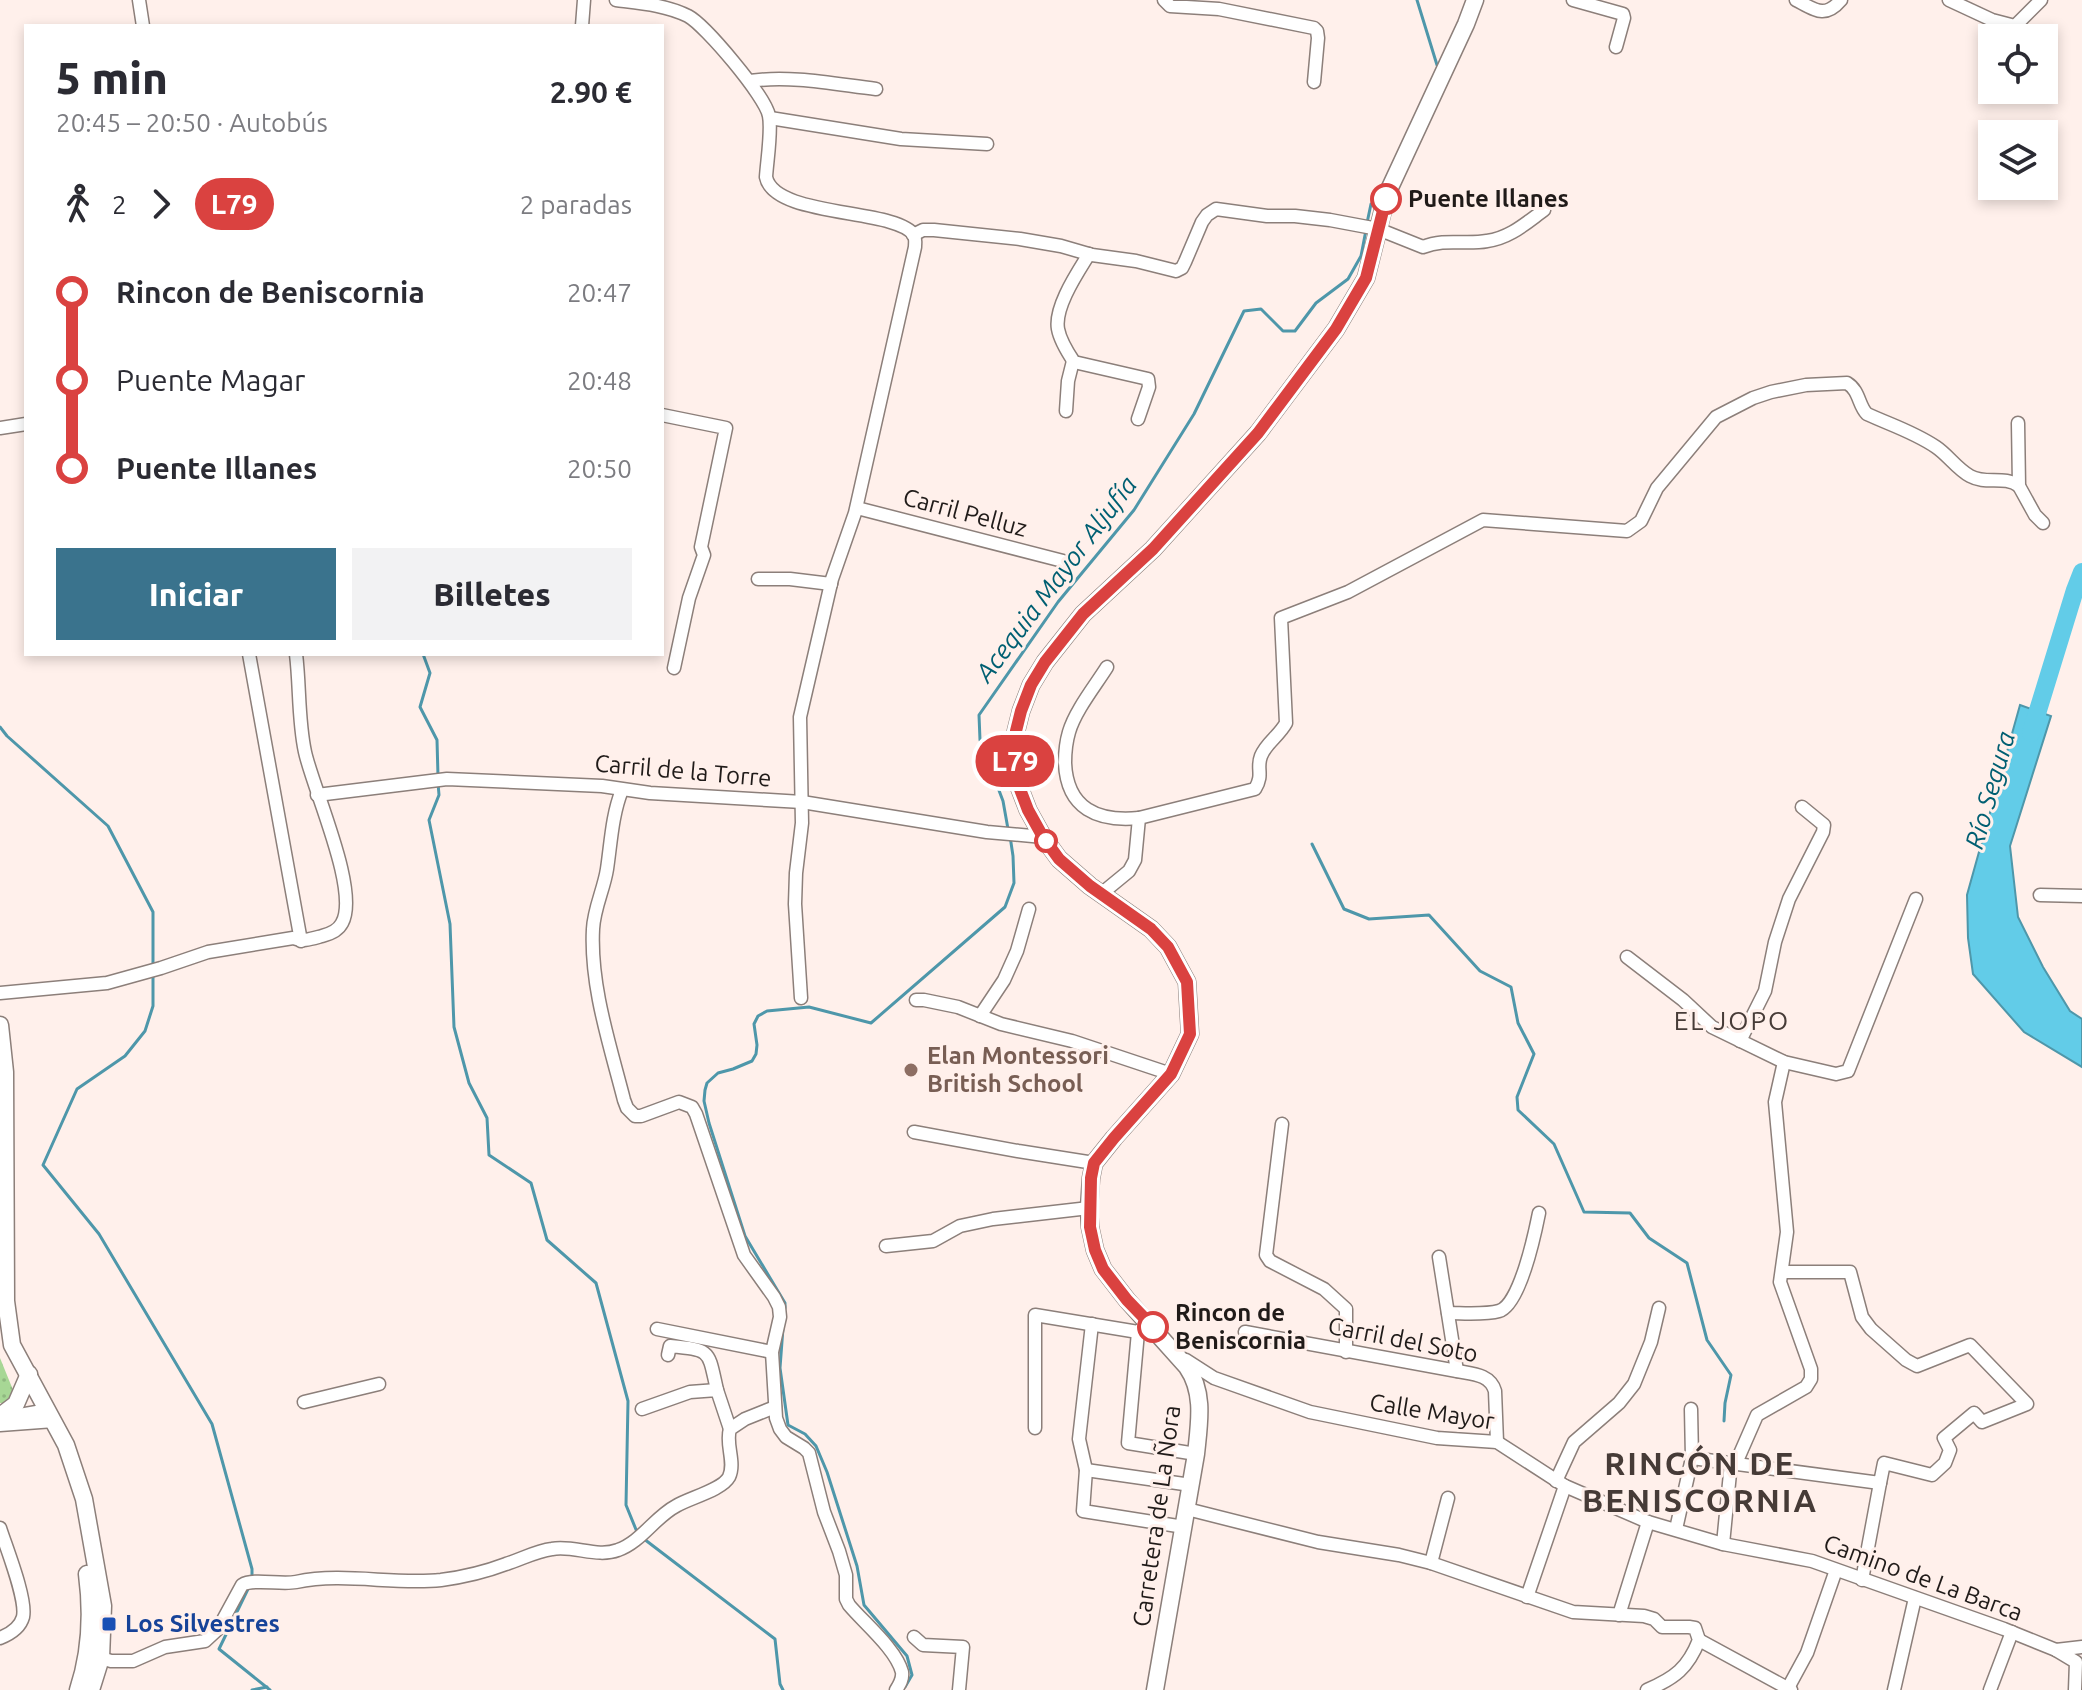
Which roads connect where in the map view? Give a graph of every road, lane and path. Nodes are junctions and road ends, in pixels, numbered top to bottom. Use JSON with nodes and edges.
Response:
{"nodes":[{"id":1,"x":139,"y":0,"type":"edge"},
{"id":2,"x":584,"y":0,"type":"edge"},
{"id":3,"x":616,"y":0,"type":"edge"},
{"id":4,"x":1164,"y":0,"type":"edge"},
{"id":5,"x":1475,"y":0,"type":"edge"},
{"id":6,"x":1573,"y":0,"type":"edge"},
{"id":7,"x":1796,"y":0,"type":"edge"},
{"id":8,"x":1841,"y":0,"type":"edge"},
{"id":9,"x":1949,"y":0,"type":"edge"},
{"id":10,"x":2041,"y":0,"type":"edge"},
{"id":11,"x":143,"y":24,"type":"edge"},
{"id":12,"x":582,"y":24,"type":"edge"},
{"id":13,"x":1616,"y":47,"type":"dead end"},
{"id":14,"x":750,"y":81,"type":"junction"},
{"id":15,"x":1314,"y":82,"type":"dead end"},
{"id":16,"x":876,"y":89,"type":"dead end"},
{"id":17,"x":770,"y":118,"type":"junction"},
{"id":18,"x":987,"y":144,"type":"dead end"},
{"id":19,"x":1544,"y":210,"type":"dead end"},
{"id":20,"x":1370,"y":228,"type":"junction"},
{"id":21,"x":913,"y":235,"type":"junction"},
{"id":22,"x":1089,"y":254,"type":"junction"},
{"id":23,"x":1073,"y":361,"type":"junction"},
{"id":24,"x":1066,"y":411,"type":"dead end"},
{"id":25,"x":664,"y":415,"type":"edge"},
{"id":26,"x":1138,"y":419,"type":"dead end"},
{"id":27,"x":2018,"y":423,"type":"dead end"},
{"id":28,"x":24,"y":424,"type":"edge"},
{"id":29,"x":0,"y":428,"type":"edge"},
{"id":30,"x":2019,"y":486,"type":"junction"},
{"id":31,"x":857,"y":508,"type":"junction"},
{"id":32,"x":2043,"y":523,"type":"dead end"},
{"id":33,"x":1063,"y":561,"type":"dead end"},
{"id":34,"x":758,"y":579,"type":"dead end"},
{"id":35,"x":831,"y":584,"type":"junction"},
{"id":36,"x":249,"y":656,"type":"edge"},
{"id":37,"x":296,"y":656,"type":"edge"},
{"id":38,"x":1107,"y":667,"type":"dead end"},
{"id":39,"x":674,"y":668,"type":"dead end"},
{"id":40,"x":622,"y":790,"type":"junction"},
{"id":41,"x":317,"y":795,"type":"junction"},
{"id":42,"x":802,"y":802,"type":"junction"},
{"id":43,"x":1802,"y":807,"type":"dead end"},
{"id":44,"x":1139,"y":818,"type":"junction"},
{"id":45,"x":1043,"y":837,"type":"junction"},
{"id":46,"x":1101,"y":894,"type":"junction"},
{"id":47,"x":2040,"y":895,"type":"dead end"},
{"id":48,"x":2082,"y":896,"type":"edge"},
{"id":49,"x":1916,"y":899,"type":"dead end"},
{"id":50,"x":1029,"y":909,"type":"dead end"},
{"id":51,"x":301,"y":941,"type":"junction"},
{"id":52,"x":1627,"y":957,"type":"dead end"},
{"id":53,"x":0,"y":993,"type":"edge"},
{"id":54,"x":801,"y":998,"type":"dead end"},
{"id":55,"x":916,"y":1000,"type":"dead end"},
{"id":56,"x":980,"y":1016,"type":"junction"},
{"id":57,"x":0,"y":1025,"type":"edge"},
{"id":58,"x":1740,"y":1041,"type":"junction"},
{"id":59,"x":1784,"y":1062,"type":"junction"},
{"id":60,"x":1171,"y":1074,"type":"junction"},
{"id":61,"x":1282,"y":1124,"type":"dead end"},
{"id":62,"x":914,"y":1132,"type":"dead end"},
{"id":63,"x":1094,"y":1163,"type":"junction"},
{"id":64,"x":1089,"y":1208,"type":"junction"},
{"id":65,"x":1539,"y":1213,"type":"dead end"},
{"id":66,"x":886,"y":1246,"type":"dead end"},
{"id":67,"x":1439,"y":1257,"type":"dead end"},
{"id":68,"x":1783,"y":1272,"type":"junction"},
{"id":69,"x":1659,"y":1308,"type":"dead end"},
{"id":70,"x":1448,"y":1313,"type":"junction"},
{"id":71,"x":1092,"y":1324,"type":"junction"},
{"id":72,"x":1143,"y":1327,"type":"junction"},
{"id":73,"x":657,"y":1329,"type":"dead end"},
{"id":74,"x":1245,"y":1332,"type":"dead end"},
{"id":75,"x":772,"y":1352,"type":"junction"},
{"id":76,"x":1176,"y":1352,"type":"junction"},
{"id":77,"x":1346,"y":1352,"type":"junction"},
{"id":78,"x":668,"y":1355,"type":"dead end"},
{"id":79,"x":1457,"y":1371,"type":"junction"},
{"id":80,"x":29,"y":1374,"type":"junction"},
{"id":81,"x":1214,"y":1378,"type":"junction"},
{"id":82,"x":379,"y":1384,"type":"dead end"},
{"id":83,"x":717,"y":1390,"type":"junction"},
{"id":84,"x":304,"y":1402,"type":"dead end"},
{"id":85,"x":1200,"y":1405,"type":"junction"},
{"id":86,"x":775,"y":1407,"type":"junction"},
{"id":87,"x":642,"y":1409,"type":"dead end"},
{"id":88,"x":1691,"y":1409,"type":"dead end"},
{"id":89,"x":51,"y":1415,"type":"junction"},
{"id":90,"x":0,"y":1420,"type":"edge"},
{"id":91,"x":1035,"y":1428,"type":"dead end"},
{"id":92,"x":730,"y":1429,"type":"junction"},
{"id":93,"x":1497,"y":1442,"type":"junction"},
{"id":94,"x":1196,"y":1454,"type":"junction"},
{"id":95,"x":1692,"y":1458,"type":"junction"},
{"id":96,"x":1733,"y":1463,"type":"junction"},
{"id":97,"x":1086,"y":1470,"type":"junction"},
{"id":98,"x":1880,"y":1483,"type":"junction"},
{"id":99,"x":1561,"y":1484,"type":"junction"},
{"id":100,"x":1191,"y":1485,"type":"junction"},
{"id":101,"x":1448,"y":1498,"type":"dead end"},
{"id":102,"x":1187,"y":1509,"type":"junction"},
{"id":103,"x":1648,"y":1522,"type":"junction"},
{"id":104,"x":1184,"y":1527,"type":"junction"},
{"id":105,"x":0,"y":1528,"type":"edge"},
{"id":106,"x":1676,"y":1529,"type":"junction"},
{"id":107,"x":1723,"y":1544,"type":"junction"},
{"id":108,"x":1431,"y":1563,"type":"junction"},
{"id":109,"x":1836,"y":1570,"type":"junction"},
{"id":110,"x":1862,"y":1580,"type":"junction"},
{"id":111,"x":1527,"y":1597,"type":"junction"},
{"id":112,"x":1915,"y":1598,"type":"junction"},
{"id":113,"x":1619,"y":1615,"type":"junction"},
{"id":114,"x":2012,"y":1632,"type":"junction"},
{"id":115,"x":914,"y":1637,"type":"dead end"},
{"id":116,"x":0,"y":1638,"type":"edge"},
{"id":117,"x":1699,"y":1640,"type":"junction"},
{"id":118,"x":2082,"y":1647,"type":"edge"},
{"id":119,"x":2056,"y":1650,"type":"junction"},
{"id":120,"x":93,"y":1660,"type":"junction"},
{"id":121,"x":1790,"y":1689,"type":"edge"},
{"id":122,"x":78,"y":1690,"type":"edge"},
{"id":123,"x":91,"y":1690,"type":"edge"},
{"id":124,"x":896,"y":1690,"type":"edge"},
{"id":125,"x":959,"y":1690,"type":"edge"},
{"id":126,"x":1155,"y":1690,"type":"edge"},
{"id":127,"x":1647,"y":1690,"type":"edge"},
{"id":128,"x":1894,"y":1690,"type":"edge"},
{"id":129,"x":1990,"y":1690,"type":"edge"},
{"id":130,"x":2075,"y":1690,"type":"edge"}],
"edges":[{"from":1,"to":11,"type":"street"},
{"from":2,"to":12,"type":"street"},
{"from":3,"to":14,"type":"street"},
{"from":4,"to":15,"type":"street"},
{"from":5,"to":20,"type":"main road"},
{"from":6,"to":13,"type":"street"},
{"from":7,"to":8,"type":"street"},
{"from":9,"to":10,"type":"street"},
{"from":14,"to":16,"type":"street"},
{"from":14,"to":17,"type":"street"},
{"from":17,"to":18,"type":"street"},
{"from":17,"to":21,"type":"street"},
{"from":19,"to":20,"type":"street"},
{"from":20,"to":22,"type":"street"},
{"from":20,"to":45,"type":"main road"},
{"from":21,"to":22,"type":"street"},
{"from":21,"to":31,"type":"street"},
{"from":22,"to":23,"type":"street"},
{"from":23,"to":24,"type":"street"},
{"from":23,"to":26,"type":"street"},
{"from":25,"to":39,"type":"street"},
{"from":27,"to":30,"type":"street"},
{"from":28,"to":29,"type":"street"},
{"from":30,"to":32,"type":"street"},
{"from":30,"to":44,"type":"street"},
{"from":31,"to":33,"type":"street","name":"Carril Pelluz"},
{"from":31,"to":35,"type":"street"},
{"from":34,"to":35,"type":"street"},
{"from":35,"to":42,"type":"street"},
{"from":36,"to":51,"type":"street"},
{"from":37,"to":41,"type":"street"},
{"from":38,"to":44,"type":"street"},
{"from":40,"to":41,"type":"street","name":"Carril de la Torre"},
{"from":40,"to":42,"type":"street","name":"Carril de la Torre"},
{"from":40,"to":75,"type":"street"},
{"from":41,"to":51,"type":"street"},
{"from":42,"to":45,"type":"street","name":"Carril de la Torre"},
{"from":42,"to":54,"type":"street"},
{"from":43,"to":58,"type":"street"},
{"from":44,"to":46,"type":"street"},
{"from":45,"to":46,"type":"main road"},
{"from":46,"to":60,"type":"main road"},
{"from":47,"to":48,"type":"street"},
{"from":49,"to":59,"type":"street"},
{"from":50,"to":56,"type":"street"},
{"from":51,"to":53,"type":"street"},
{"from":52,"to":58,"type":"street"},
{"from":55,"to":56,"type":"street"},
{"from":56,"to":60,"type":"street"},
{"from":57,"to":80,"type":"main road"},
{"from":58,"to":59,"type":"street"},
{"from":59,"to":68,"type":"street"},
{"from":60,"to":63,"type":"main road"},
{"from":61,"to":77,"type":"street"},
{"from":62,"to":63,"type":"street"},
{"from":63,"to":64,"type":"main road","name":"Carretera de La Ñora"},
{"from":64,"to":66,"type":"street"},
{"from":64,"to":72,"type":"main road","name":"Carretera de La Ñora"},
{"from":65,"to":70,"type":"street"},
{"from":67,"to":70,"type":"street"},
{"from":68,"to":96,"type":"street"},
{"from":68,"to":98,"type":"street"},
{"from":69,"to":99,"type":"street"},
{"from":70,"to":79,"type":"street"},
{"from":71,"to":72,"type":"street"},
{"from":71,"to":91,"type":"street"},
{"from":71,"to":97,"type":"street"},
{"from":72,"to":76,"type":"main road","name":"Carretera de La Ñora"},
{"from":72,"to":94,"type":"street"},
{"from":73,"to":75,"type":"street"},
{"from":74,"to":77,"type":"street","name":"Carril del Soto"},
{"from":75,"to":86,"type":"street"},
{"from":76,"to":81,"type":"street","name":"Calle Mayor"},
{"from":76,"to":85,"type":"main road","name":"Carretera de La Ñora"},
{"from":77,"to":79,"type":"street","name":"Carril del Soto"},
{"from":78,"to":83,"type":"street"},
{"from":79,"to":93,"type":"street","name":"Carril del Soto"},
{"from":80,"to":89,"type":"main road"},
{"from":80,"to":90,"type":"main road"},
{"from":81,"to":85,"type":"street"},
{"from":81,"to":93,"type":"street","name":"Calle Mayor"},
{"from":82,"to":84,"type":"street"},
{"from":83,"to":87,"type":"street"},
{"from":83,"to":92,"type":"street"},
{"from":85,"to":94,"type":"main road","name":"Carretera de La Ñora"},
{"from":86,"to":92,"type":"street"},
{"from":86,"to":124,"type":"street"},
{"from":88,"to":95,"type":"street"},
{"from":89,"to":90,"type":"street"},
{"from":89,"to":120,"type":"main road"},
{"from":92,"to":120,"type":"street"},
{"from":93,"to":99,"type":"street","name":"Calle Mayor"},
{"from":94,"to":100,"type":"main road","name":"Carretera de La Ñora"},
{"from":95,"to":96,"type":"street"},
{"from":95,"to":106,"type":"street"},
{"from":96,"to":98,"type":"street"},
{"from":96,"to":107,"type":"street"},
{"from":97,"to":100,"type":"street"},
{"from":97,"to":104,"type":"street"},
{"from":98,"to":110,"type":"street"},
{"from":99,"to":103,"type":"street","name":"Calle Mayor"},
{"from":99,"to":111,"type":"street"},
{"from":100,"to":102,"type":"main road","name":"Carretera de La Ñora"},
{"from":101,"to":108,"type":"street"},
{"from":102,"to":104,"type":"main road","name":"Carretera de La Ñora"},
{"from":102,"to":108,"type":"street"},
{"from":103,"to":106,"type":"street","name":"Calle Mayor"},
{"from":103,"to":113,"type":"street"},
{"from":104,"to":126,"type":"main road","name":"Carretera de La Ñora"},
{"from":105,"to":116,"type":"street"},
{"from":106,"to":107,"type":"street","name":"Calle Mayor"},
{"from":107,"to":109,"type":"street","name":"Camino de La Barca"},
{"from":108,"to":111,"type":"street"},
{"from":109,"to":110,"type":"street","name":"Camino de La Barca"},
{"from":109,"to":121,"type":"street"},
{"from":110,"to":112,"type":"street","name":"Camino de La Barca"},
{"from":111,"to":113,"type":"street"},
{"from":112,"to":114,"type":"street","name":"Camino de La Barca"},
{"from":112,"to":128,"type":"street"},
{"from":113,"to":117,"type":"street"},
{"from":114,"to":119,"type":"street","name":"Camino de La Barca"},
{"from":114,"to":129,"type":"street"},
{"from":115,"to":125,"type":"street"},
{"from":117,"to":121,"type":"street"},
{"from":117,"to":127,"type":"street"},
{"from":118,"to":119,"type":"street"},
{"from":119,"to":130,"type":"street"},
{"from":120,"to":122,"type":"main road"},
{"from":120,"to":123,"type":"main road"}]}
